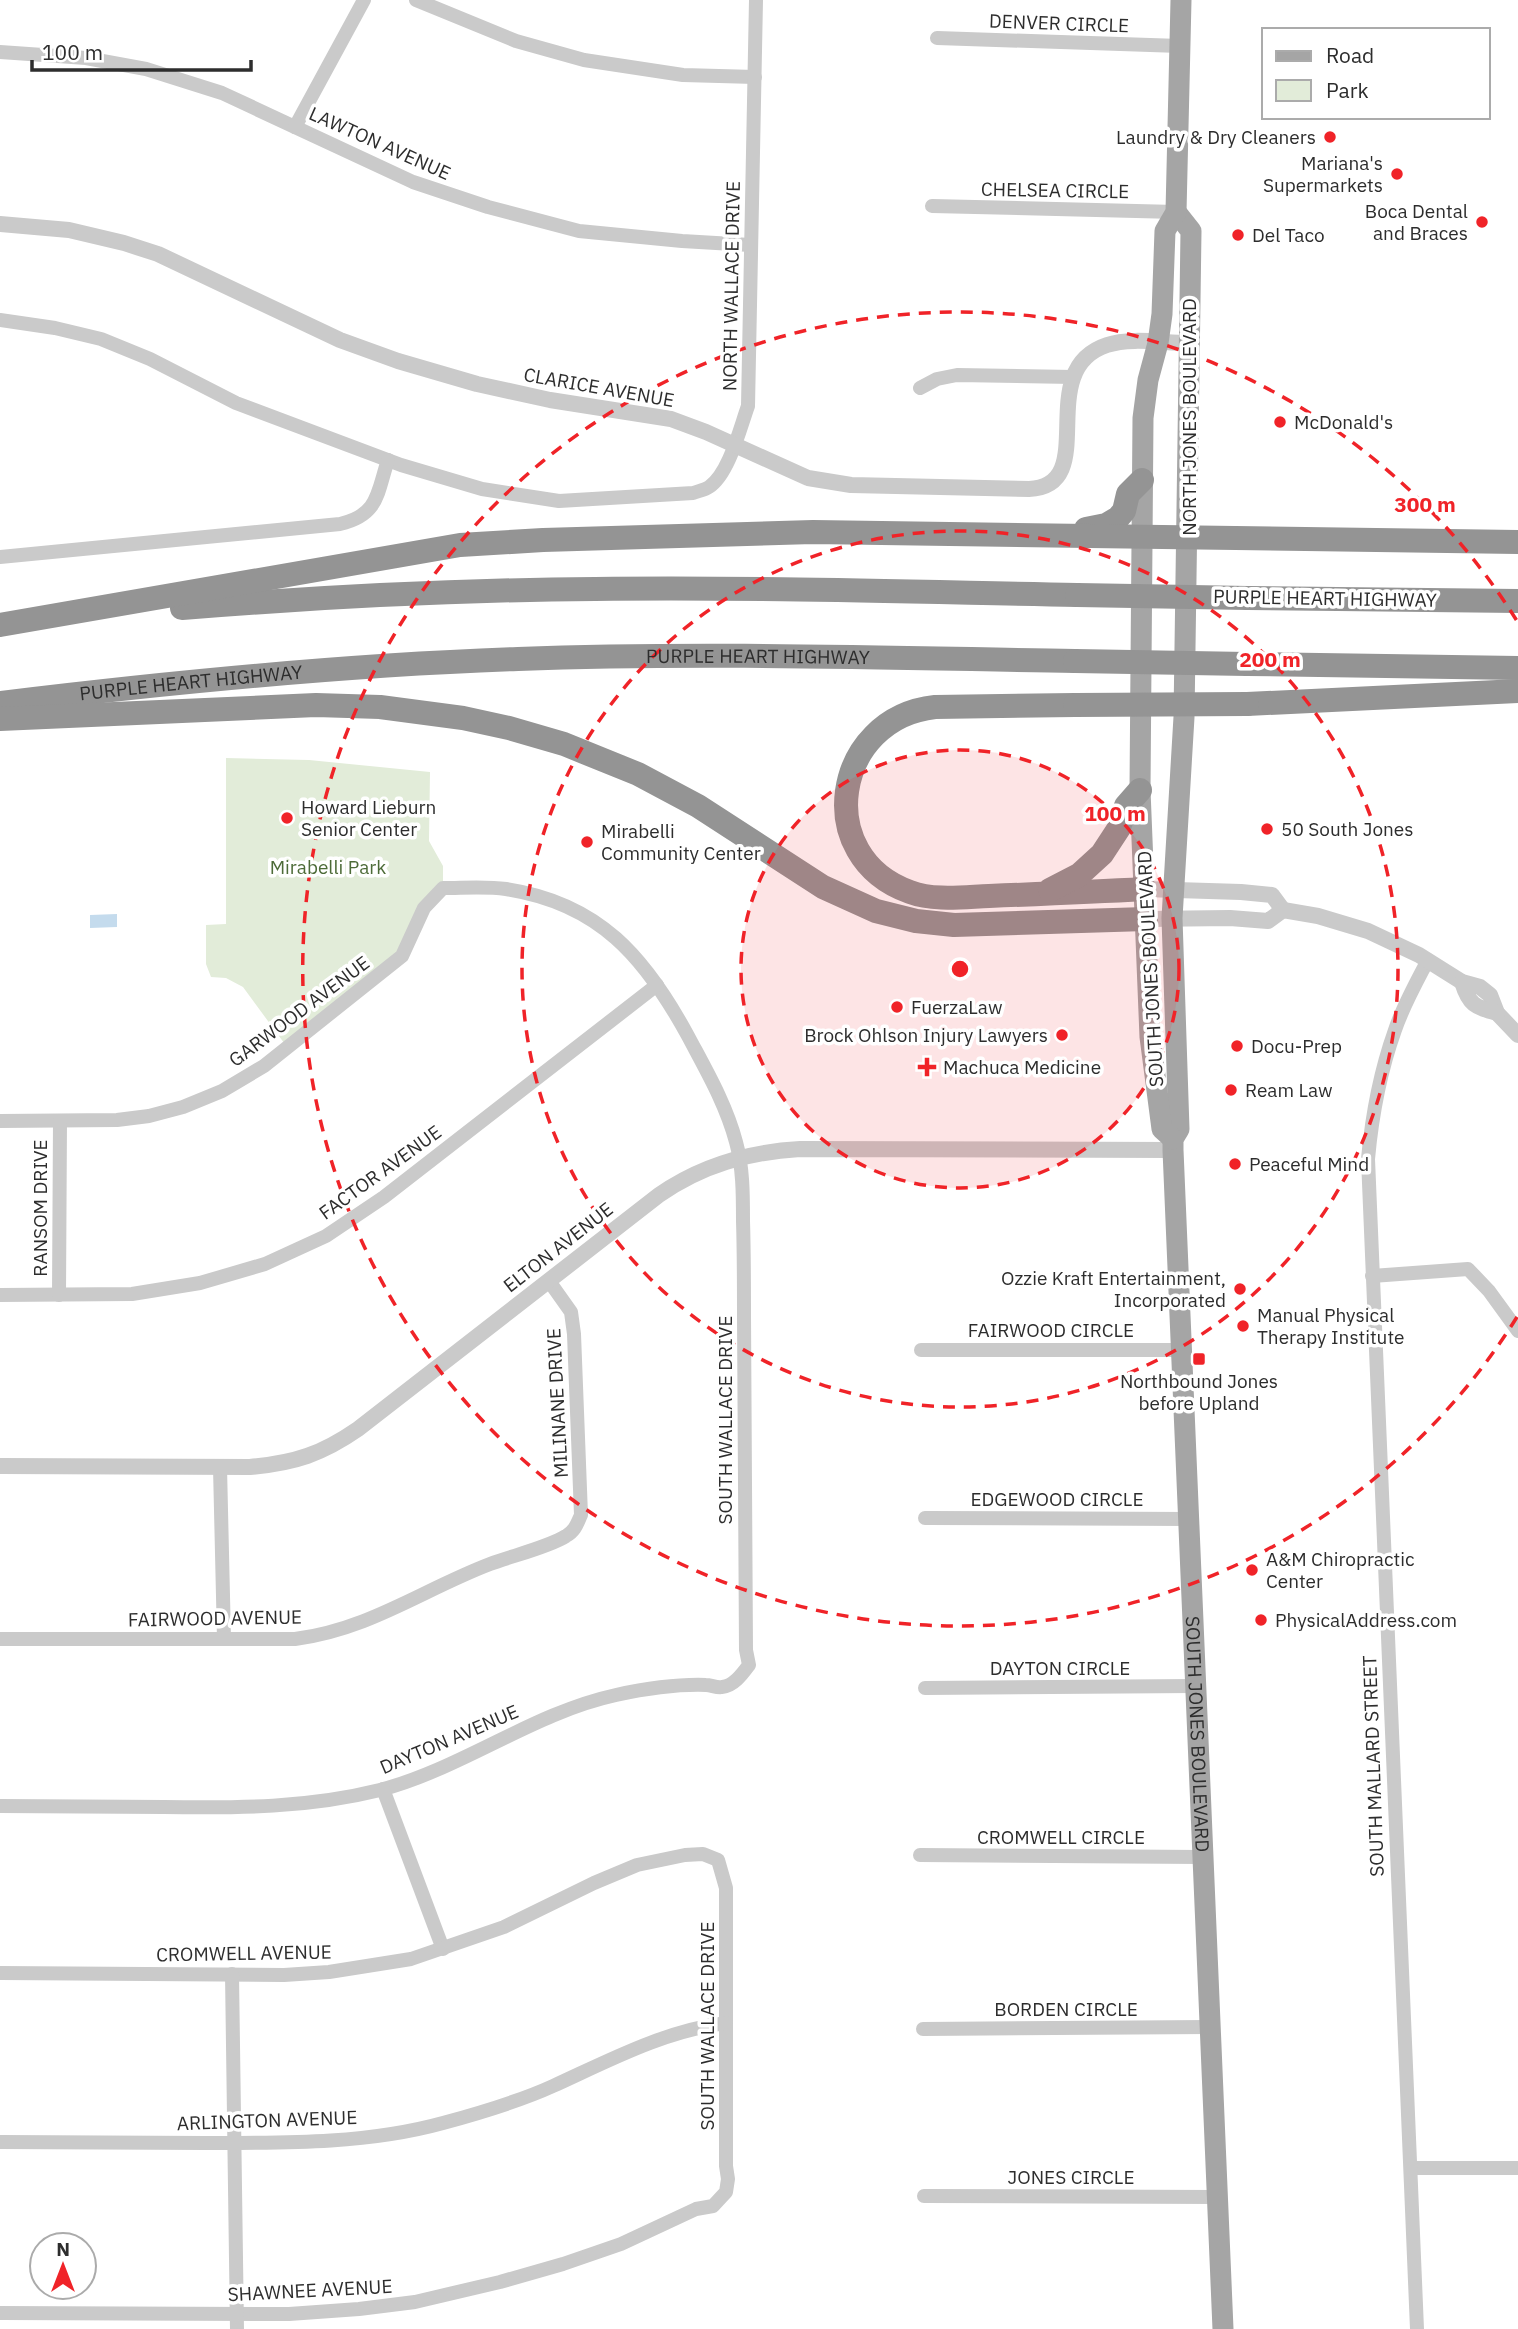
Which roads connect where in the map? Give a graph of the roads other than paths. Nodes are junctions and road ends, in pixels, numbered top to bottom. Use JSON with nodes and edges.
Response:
{"nodes":[{"id":1,"x":364,"y":0,"type":"edge"},
{"id":2,"x":416,"y":0,"type":"edge"},
{"id":3,"x":756,"y":0,"type":"edge"},
{"id":4,"x":1181,"y":0,"type":"edge"},
{"id":5,"x":937,"y":38,"type":"dead end"},
{"id":6,"x":1180,"y":46,"type":"junction"},
{"id":7,"x":0,"y":52,"type":"edge"},
{"id":8,"x":755,"y":77,"type":"junction"},
{"id":9,"x":295,"y":127,"type":"junction"},
{"id":10,"x":932,"y":206,"type":"dead end"},
{"id":11,"x":1176,"y":212,"type":"junction"},
{"id":12,"x":0,"y":224,"type":"edge"},
{"id":13,"x":750,"y":245,"type":"junction"},
{"id":14,"x":0,"y":320,"type":"edge"},
{"id":15,"x":1188,"y":342,"type":"junction"},
{"id":16,"x":1158,"y":343,"type":"junction"},
{"id":17,"x":1073,"y":377,"type":"junction"},
{"id":18,"x":920,"y":388,"type":"dead end"},
{"id":19,"x":734,"y":446,"type":"junction"},
{"id":20,"x":388,"y":460,"type":"junction"},
{"id":21,"x":1142,"y":480,"type":"junction"},
{"id":22,"x":1073,"y":536,"type":"junction"},
{"id":23,"x":1141,"y":536,"type":"junction"},
{"id":24,"x":1188,"y":537,"type":"junction"},
{"id":25,"x":1518,"y":542,"type":"edge"},
{"id":26,"x":0,"y":557,"type":"edge"},
{"id":27,"x":1518,"y":601,"type":"edge"},
{"id":28,"x":0,"y":625,"type":"edge"},
{"id":29,"x":1140,"y":627,"type":"joint"},
{"id":30,"x":1186,"y":628,"type":"joint"},
{"id":31,"x":1518,"y":668,"type":"edge"},
{"id":32,"x":1518,"y":691,"type":"edge"},
{"id":33,"x":0,"y":703,"type":"edge"},
{"id":34,"x":0,"y":719,"type":"edge"},
{"id":35,"x":1140,"y":790,"type":"junction"},
{"id":36,"x":1144,"y":889,"type":"junction"},
{"id":37,"x":1174,"y":891,"type":"junction"},
{"id":38,"x":1036,"y":895,"type":"junction"},
{"id":39,"x":424,"y":908,"type":"joint"},
{"id":40,"x":1283,"y":910,"type":"junction"},
{"id":41,"x":1172,"y":918,"type":"junction"},
{"id":42,"x":1146,"y":919,"type":"junction"},
{"id":43,"x":1428,"y":960,"type":"junction"},
{"id":44,"x":657,"y":985,"type":"junction"},
{"id":45,"x":1518,"y":1035,"type":"edge"},
{"id":46,"x":0,"y":1121,"type":"edge"},
{"id":47,"x":60,"y":1121,"type":"junction"},
{"id":48,"x":1173,"y":1144,"type":"junction"},
{"id":49,"x":739,"y":1157,"type":"junction"},
{"id":50,"x":1372,"y":1276,"type":"junction"},
{"id":51,"x":549,"y":1281,"type":"junction"},
{"id":52,"x":0,"y":1295,"type":"edge"},
{"id":53,"x":59,"y":1295,"type":"junction"},
{"id":54,"x":1518,"y":1331,"type":"edge"},
{"id":55,"x":921,"y":1350,"type":"dead end"},
{"id":56,"x":1181,"y":1350,"type":"junction"},
{"id":57,"x":0,"y":1466,"type":"edge"},
{"id":58,"x":220,"y":1467,"type":"junction"},
{"id":59,"x":925,"y":1518,"type":"dead end"},
{"id":60,"x":1189,"y":1519,"type":"junction"},
{"id":61,"x":575,"y":1529,"type":"joint"},
{"id":62,"x":0,"y":1639,"type":"edge"},
{"id":63,"x":224,"y":1639,"type":"junction"},
{"id":64,"x":739,"y":1679,"type":"joint"},
{"id":65,"x":1195,"y":1686,"type":"junction"},
{"id":66,"x":925,"y":1688,"type":"dead end"},
{"id":67,"x":383,"y":1789,"type":"junction"},
{"id":68,"x":0,"y":1806,"type":"edge"},
{"id":69,"x":920,"y":1855,"type":"dead end"},
{"id":70,"x":1202,"y":1857,"type":"junction"},
{"id":71,"x":718,"y":1860,"type":"joint"},
{"id":72,"x":443,"y":1949,"type":"junction"},
{"id":73,"x":0,"y":1973,"type":"edge"},
{"id":74,"x":232,"y":1974,"type":"junction"},
{"id":75,"x":726,"y":2023,"type":"junction"},
{"id":76,"x":1210,"y":2027,"type":"junction"},
{"id":77,"x":923,"y":2029,"type":"dead end"},
{"id":78,"x":0,"y":2142,"type":"edge"},
{"id":79,"x":234,"y":2143,"type":"junction"},
{"id":80,"x":1411,"y":2168,"type":"junction"},
{"id":81,"x":1518,"y":2168,"type":"edge"},
{"id":82,"x":726,"y":2192,"type":"joint"},
{"id":83,"x":923,"y":2196,"type":"dead end"},
{"id":84,"x":1218,"y":2197,"type":"junction"},
{"id":85,"x":0,"y":2313,"type":"edge"},
{"id":86,"x":237,"y":2322,"type":"edge"},
{"id":87,"x":1223,"y":2329,"type":"edge"},
{"id":88,"x":1417,"y":2329,"type":"edge"}],
"edges":[{"from":1,"to":9,"type":"street"},
{"from":2,"to":8,"type":"street"},
{"from":3,"to":8,"type":"street","name":"NORTH WALLACE DRIVE"},
{"from":4,"to":6,"type":"main road","name":"NORTH JONES BOULEVARD"},
{"from":5,"to":6,"type":"street","name":"DENVER CIRCLE"},
{"from":6,"to":11,"type":"main road","name":"NORTH JONES BOULEVARD"},
{"from":7,"to":9,"type":"street","name":"LAWTON AVENUE"},
{"from":8,"to":13,"type":"street","name":"NORTH WALLACE DRIVE"},
{"from":9,"to":13,"type":"street","name":"LAWTON AVENUE"},
{"from":10,"to":11,"type":"street","name":"CHELSEA CIRCLE"},
{"from":11,"to":15,"type":"main road","name":"NORTH JONES BOULEVARD"},
{"from":11,"to":16,"type":"main road","name":"NORTH JONES BOULEVARD"},
{"from":12,"to":19,"type":"street","name":"CLARICE AVENUE"},
{"from":13,"to":19,"type":"street","name":"NORTH WALLACE DRIVE"},
{"from":14,"to":20,"type":"street"},
{"from":15,"to":16,"type":"street"},
{"from":15,"to":24,"type":"main road","name":"NORTH JONES BOULEVARD"},
{"from":16,"to":17,"type":"street"},
{"from":16,"to":21,"type":"main road","name":"NORTH JONES BOULEVARD"},
{"from":17,"to":18,"type":"street"},
{"from":17,"to":19,"type":"street","name":"CLARICE AVENUE"},
{"from":19,"to":20,"type":"street","name":"NORTH WALLACE DRIVE"},
{"from":20,"to":26,"type":"street"},
{"from":21,"to":22,"type":"highway"},
{"from":21,"to":23,"type":"main road","name":"NORTH JONES BOULEVARD"},
{"from":22,"to":23,"type":"highway"},
{"from":22,"to":28,"type":"highway"},
{"from":23,"to":24,"type":"highway"},
{"from":23,"to":29,"type":"main road","name":"NORTH JONES BOULEVARD"},
{"from":24,"to":25,"type":"highway"},
{"from":24,"to":30,"type":"main road","name":"NORTH JONES BOULEVARD"},
{"from":27,"to":28,"type":"highway","name":"PURPLE HEART HIGHWAY","bridge":true},
{"from":29,"to":35,"type":"main road","name":"SOUTH JONES BOULEVARD"},
{"from":30,"to":37,"type":"main road","name":"SOUTH JONES BOULEVARD"},
{"from":31,"to":33,"type":"highway","name":"PURPLE HEART HIGHWAY","bridge":true},
{"from":32,"to":38,"type":"highway","bridge":true},
{"from":34,"to":42,"type":"highway"},
{"from":35,"to":36,"type":"main road","name":"SOUTH JONES BOULEVARD"},
{"from":35,"to":38,"type":"highway"},
{"from":36,"to":37,"type":"street"},
{"from":36,"to":38,"type":"highway"},
{"from":36,"to":42,"type":"main road","name":"SOUTH JONES BOULEVARD"},
{"from":37,"to":40,"type":"street"},
{"from":37,"to":41,"type":"main road","name":"SOUTH JONES BOULEVARD"},
{"from":39,"to":44,"type":"street","name":"SOUTH WALLACE DRIVE"},
{"from":39,"to":47,"type":"street","name":"GARWOOD AVENUE"},
{"from":40,"to":41,"type":"street"},
{"from":40,"to":43,"type":"street"},
{"from":41,"to":42,"type":"street"},
{"from":41,"to":48,"type":"main road","name":"SOUTH JONES BOULEVARD"},
{"from":42,"to":48,"type":"main road","name":"SOUTH JONES BOULEVARD"},
{"from":43,"to":45,"type":"street"},
{"from":43,"to":50,"type":"street","name":"SOUTH MALLARD STREET"},
{"from":44,"to":49,"type":"street","name":"SOUTH WALLACE DRIVE"},
{"from":44,"to":53,"type":"street","name":"FACTOR AVENUE"},
{"from":46,"to":47,"type":"street","name":"GARWOOD AVENUE"},
{"from":47,"to":53,"type":"street","name":"RANSOM DRIVE"},
{"from":48,"to":49,"type":"street","name":"ELTON AVENUE"},
{"from":48,"to":56,"type":"main road","name":"SOUTH JONES BOULEVARD"},
{"from":49,"to":51,"type":"street","name":"ELTON AVENUE"},
{"from":49,"to":64,"type":"street","name":"SOUTH WALLACE DRIVE"},
{"from":50,"to":54,"type":"street"},
{"from":50,"to":80,"type":"street","name":"SOUTH MALLARD STREET"},
{"from":51,"to":58,"type":"street","name":"ELTON AVENUE"},
{"from":51,"to":61,"type":"street","name":"MILINANE DRIVE"},
{"from":52,"to":53,"type":"street","name":"FACTOR AVENUE"},
{"from":55,"to":56,"type":"street","name":"FAIRWOOD CIRCLE"},
{"from":56,"to":60,"type":"main road","name":"SOUTH JONES BOULEVARD"},
{"from":57,"to":58,"type":"street","name":"ELTON AVENUE"},
{"from":58,"to":63,"type":"street"},
{"from":59,"to":60,"type":"street","name":"EDGEWOOD CIRCLE"},
{"from":60,"to":65,"type":"main road","name":"SOUTH JONES BOULEVARD"},
{"from":61,"to":63,"type":"street","name":"FAIRWOOD AVENUE"},
{"from":62,"to":63,"type":"street","name":"FAIRWOOD AVENUE"},
{"from":64,"to":67,"type":"street","name":"DAYTON AVENUE"},
{"from":65,"to":66,"type":"street","name":"DAYTON CIRCLE"},
{"from":65,"to":70,"type":"main road","name":"SOUTH JONES BOULEVARD"},
{"from":67,"to":68,"type":"street","name":"DAYTON AVENUE"},
{"from":67,"to":72,"type":"street"},
{"from":69,"to":70,"type":"street","name":"CROMWELL CIRCLE"},
{"from":70,"to":76,"type":"main road","name":"SOUTH JONES BOULEVARD"},
{"from":71,"to":72,"type":"street","name":"CROMWELL AVENUE"},
{"from":71,"to":75,"type":"street","name":"SOUTH WALLACE DRIVE"},
{"from":72,"to":74,"type":"street","name":"CROMWELL AVENUE"},
{"from":73,"to":74,"type":"street","name":"CROMWELL AVENUE"},
{"from":74,"to":79,"type":"street"},
{"from":75,"to":79,"type":"street","name":"ARLINGTON AVENUE"},
{"from":75,"to":82,"type":"street","name":"SOUTH WALLACE DRIVE"},
{"from":76,"to":77,"type":"street","name":"BORDEN CIRCLE"},
{"from":76,"to":84,"type":"main road","name":"SOUTH JONES BOULEVARD"},
{"from":78,"to":79,"type":"street","name":"ARLINGTON AVENUE"},
{"from":79,"to":86,"type":"street"},
{"from":80,"to":81,"type":"street"},
{"from":80,"to":88,"type":"street","name":"SOUTH MALLARD STREET"},
{"from":82,"to":86,"type":"street","name":"SHAWNEE AVENUE"},
{"from":83,"to":84,"type":"street","name":"JONES CIRCLE"},
{"from":84,"to":87,"type":"main road","name":"SOUTH JONES BOULEVARD"},
{"from":85,"to":86,"type":"street","name":"SHAWNEE AVENUE"}]}
